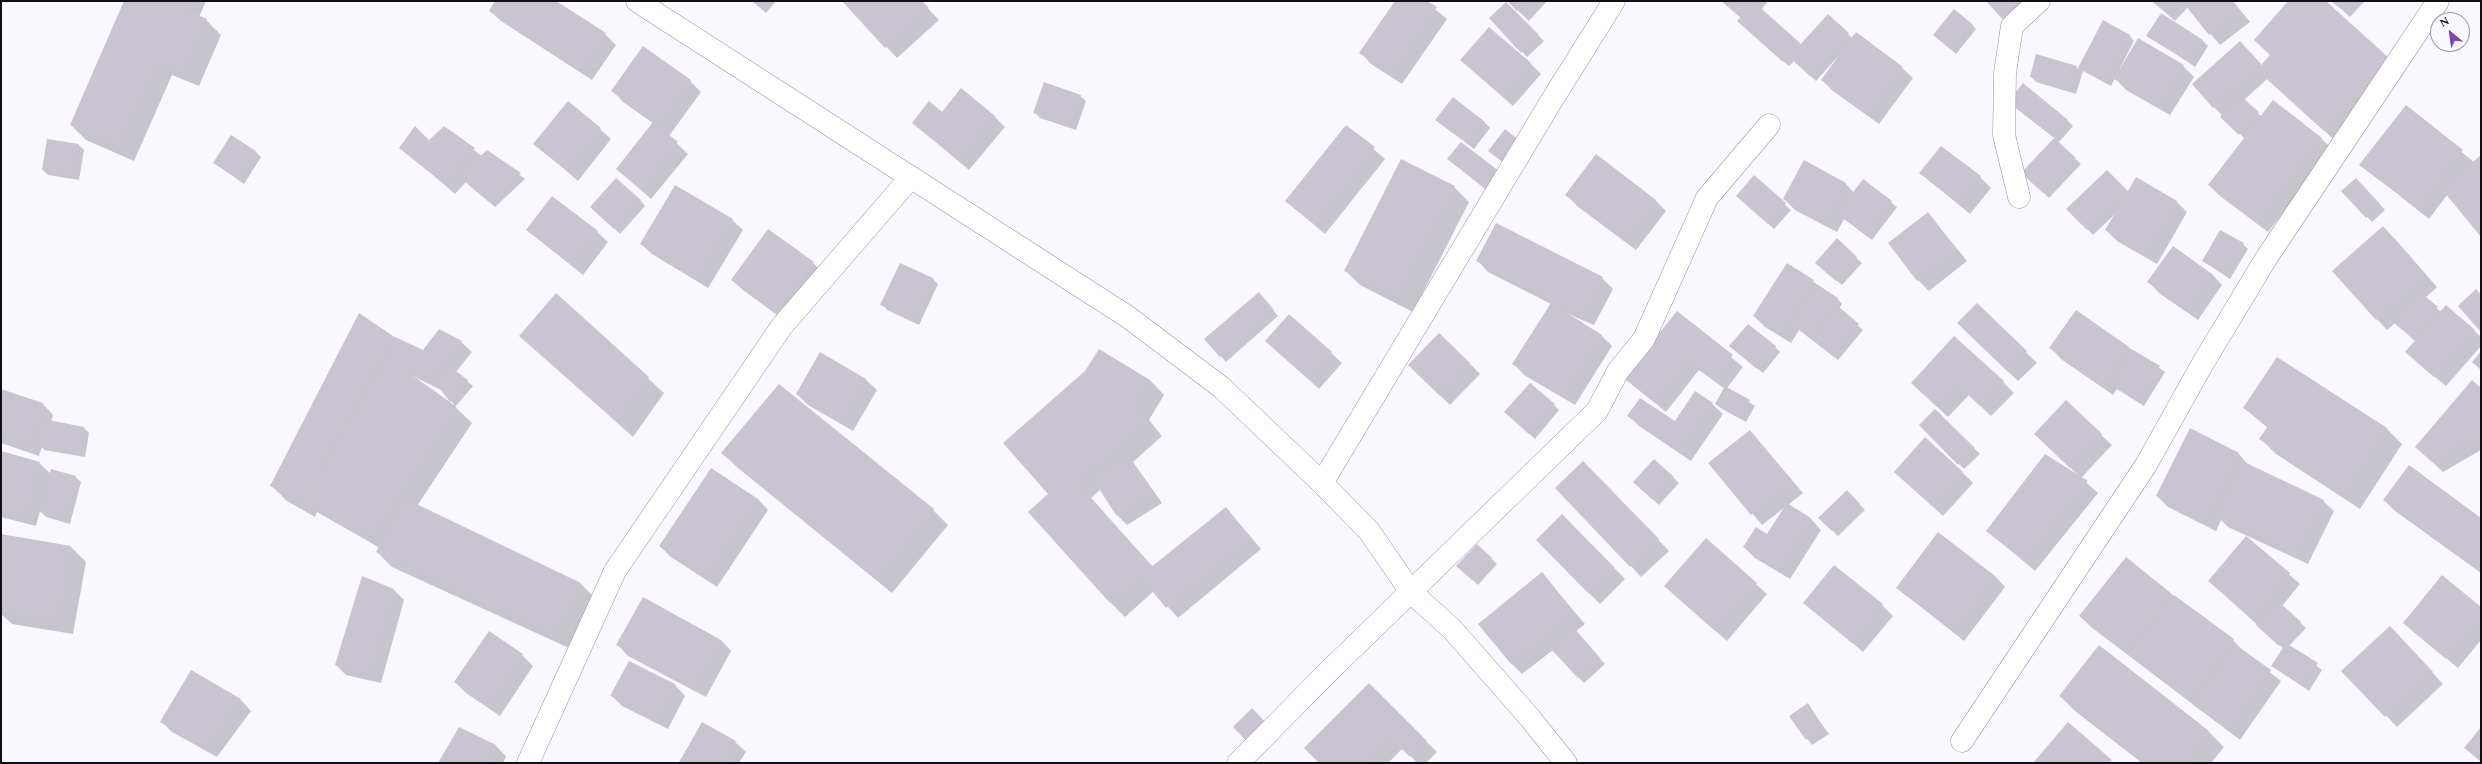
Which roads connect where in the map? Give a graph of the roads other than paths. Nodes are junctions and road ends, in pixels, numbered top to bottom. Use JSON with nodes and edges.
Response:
{"nodes":[{"id":1,"x":638,"y":1,"type":"edge"},
{"id":2,"x":1614,"y":1,"type":"edge"},
{"id":3,"x":2038,"y":1,"type":"edge"},
{"id":4,"x":2438,"y":1,"type":"edge"},
{"id":5,"x":1769,"y":125,"type":"dead end"},
{"id":6,"x":911,"y":177,"type":"junction"},
{"id":7,"x":2019,"y":197,"type":"dead end"},
{"id":8,"x":1322,"y":483,"type":"junction"},
{"id":9,"x":1411,"y":592,"type":"junction"},
{"id":10,"x":1962,"y":741,"type":"dead end"},
{"id":11,"x":528,"y":763,"type":"edge"},
{"id":12,"x":1238,"y":763,"type":"edge"},
{"id":13,"x":1566,"y":763,"type":"edge"}],
"edges":[{"from":1,"to":6,"type":"street"},
{"from":2,"to":8,"type":"street"},
{"from":3,"to":7,"type":"street"},
{"from":4,"to":10,"type":"street"},
{"from":5,"to":9,"type":"street"},
{"from":6,"to":8,"type":"street"},
{"from":6,"to":11,"type":"street"},
{"from":8,"to":9,"type":"street"},
{"from":9,"to":12,"type":"street"},
{"from":9,"to":13,"type":"street"}]}
